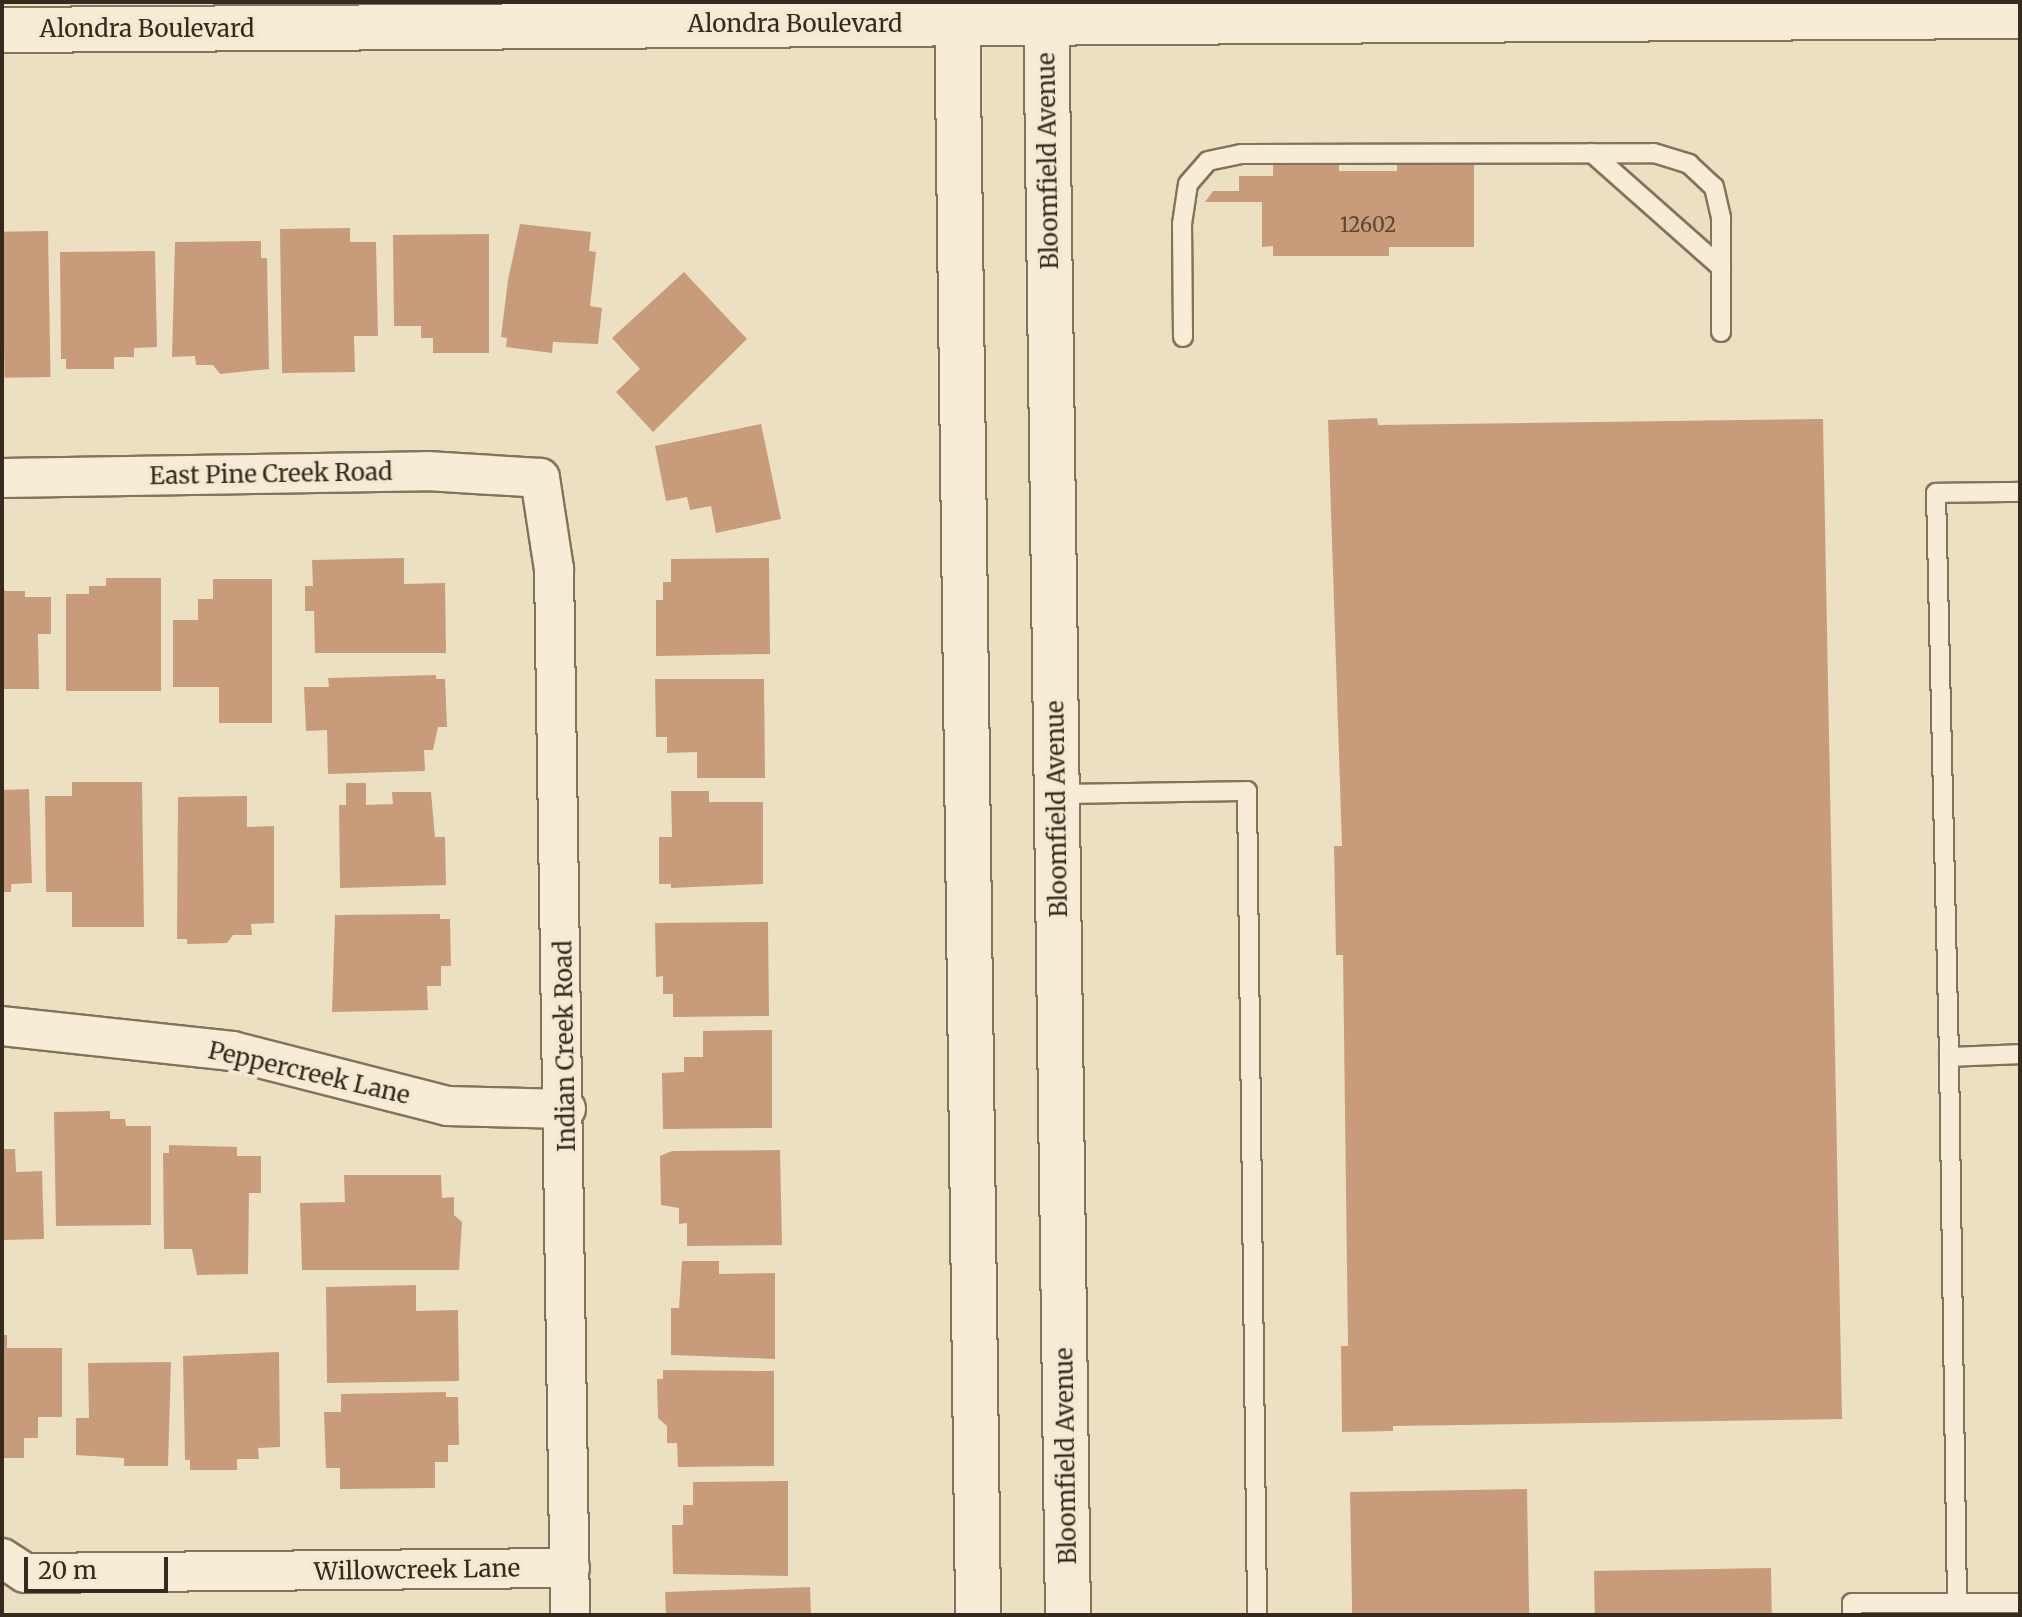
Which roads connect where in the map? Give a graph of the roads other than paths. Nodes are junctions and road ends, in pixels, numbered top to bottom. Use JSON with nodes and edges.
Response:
{"nodes":[{"id":1,"x":957,"y":12,"type":"edge"},
{"id":2,"x":1046,"y":12,"type":"edge"},
{"id":3,"x":120,"y":16,"type":"edge"},
{"id":4,"x":2020,"y":16,"type":"edge"},
{"id":5,"x":2,"y":30,"type":"edge"},
{"id":6,"x":1592,"y":153,"type":"junction"},
{"id":7,"x":1721,"y":267,"type":"junction"},
{"id":8,"x":1721,"y":332,"type":"dead end"},
{"id":9,"x":1183,"y":337,"type":"dead end"},
{"id":10,"x":2,"y":478,"type":"edge"},
{"id":11,"x":540,"y":478,"type":"joint"},
{"id":12,"x":2020,"y":492,"type":"edge"},
{"id":13,"x":1056,"y":794,"type":"junction"},
{"id":14,"x":2,"y":1027,"type":"edge"},
{"id":15,"x":2020,"y":1054,"type":"edge"},
{"id":16,"x":1949,"y":1057,"type":"junction"},
{"id":17,"x":566,"y":1109,"type":"junction"},
{"id":18,"x":570,"y":1568,"type":"junction"},
{"id":19,"x":10,"y":1574,"type":"edge"},
{"id":20,"x":1957,"y":1603,"type":"junction"},
{"id":21,"x":2020,"y":1603,"type":"edge"},
{"id":22,"x":570,"y":1615,"type":"edge"},
{"id":23,"x":978,"y":1615,"type":"edge"},
{"id":24,"x":1068,"y":1615,"type":"edge"},
{"id":25,"x":1257,"y":1615,"type":"edge"},
{"id":26,"x":1852,"y":1615,"type":"edge"}],
"edges":[{"from":1,"to":2,"type":"main road","name":"Alondra Boulevard"},
{"from":1,"to":3,"type":"main road","name":"Alondra Boulevard"},
{"from":1,"to":23,"type":"main road"},
{"from":2,"to":4,"type":"main road","name":"Alondra Boulevard"},
{"from":2,"to":13,"type":"main road","name":"Bloomfield Avenue"},
{"from":3,"to":5,"type":"main road","name":"Alondra Boulevard"},
{"from":6,"to":7,"type":"lane"},
{"from":6,"to":7,"type":"lane"},
{"from":6,"to":9,"type":"lane"},
{"from":7,"to":8,"type":"lane"},
{"from":10,"to":11,"type":"street","name":"East Pine Creek Road"},
{"from":11,"to":17,"type":"street","name":"Indian Creek Road"},
{"from":12,"to":16,"type":"lane"},
{"from":13,"to":24,"type":"main road","name":"Bloomfield Avenue"},
{"from":13,"to":25,"type":"lane"},
{"from":14,"to":17,"type":"street","name":"Peppercreek Lane"},
{"from":15,"to":16,"type":"lane"},
{"from":16,"to":20,"type":"lane"},
{"from":17,"to":18,"type":"street","name":"Indian Creek Road"},
{"from":18,"to":19,"type":"street","name":"Willowcreek Lane"},
{"from":18,"to":22,"type":"street","name":"Indian Creek Road"},
{"from":20,"to":21,"type":"lane"},
{"from":20,"to":26,"type":"lane"}]}
